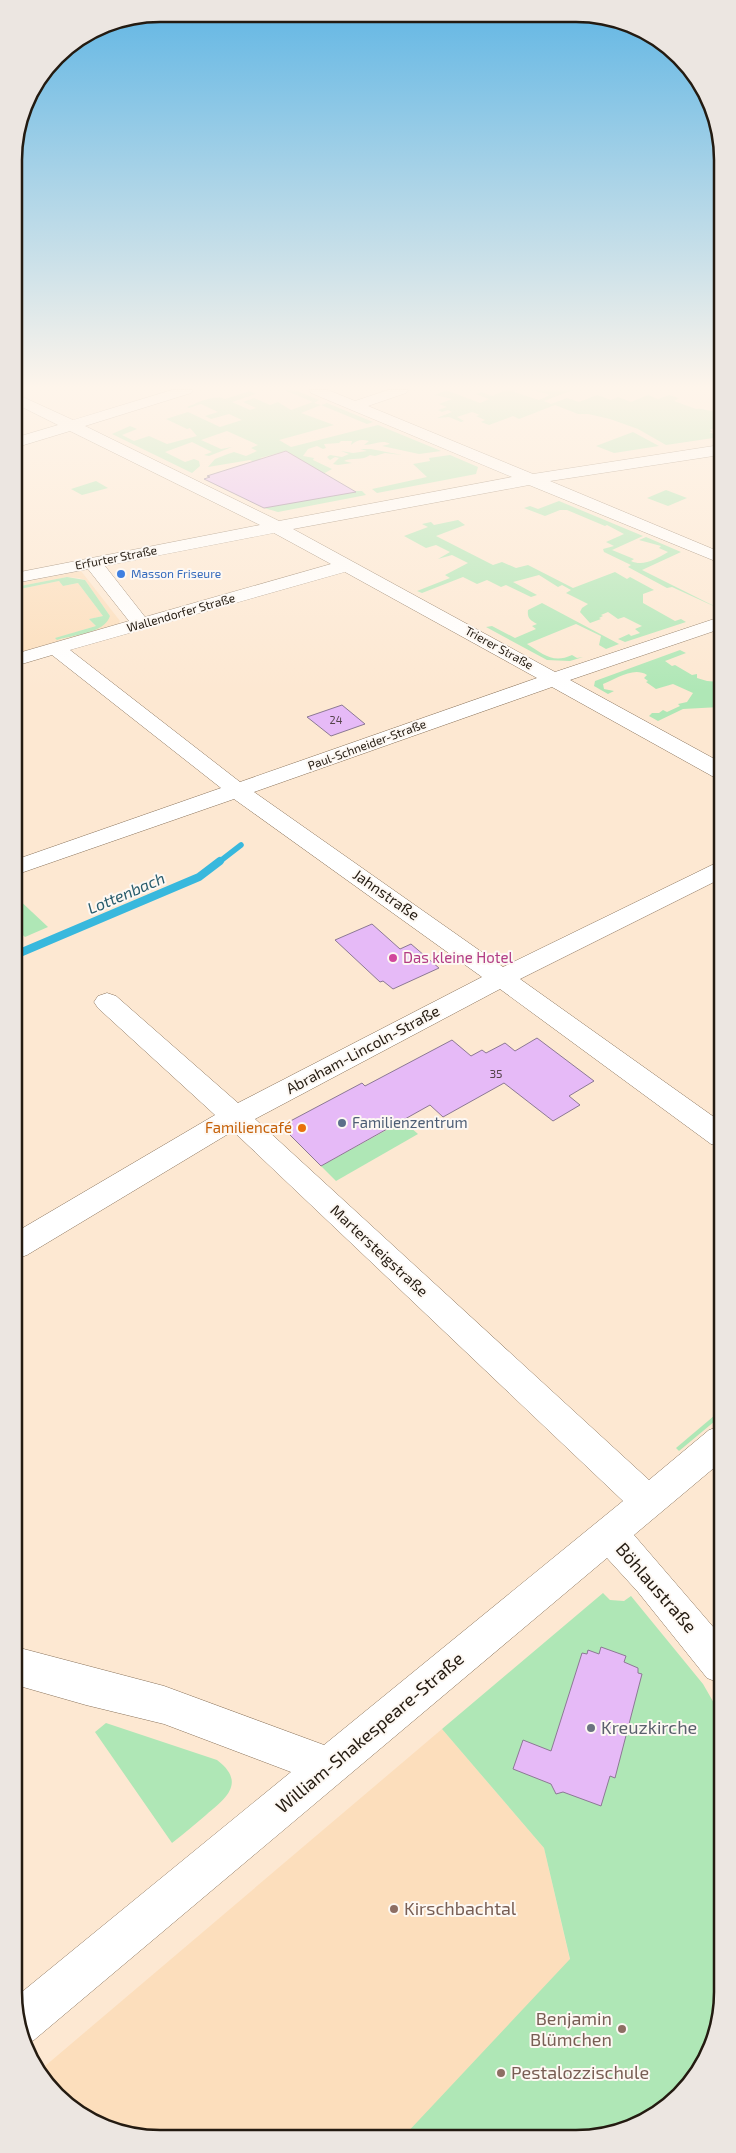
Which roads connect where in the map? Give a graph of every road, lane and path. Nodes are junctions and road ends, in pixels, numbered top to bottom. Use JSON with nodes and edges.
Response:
{"nodes":[{"id":1,"x":203,"y":490,"type":"edge"},
{"id":2,"x":470,"y":490,"type":"edge"},
{"id":3,"x":558,"y":490,"type":"edge"},
{"id":4,"x":277,"y":527,"type":"junction"},
{"id":5,"x":714,"y":555,"type":"edge"},
{"id":6,"x":93,"y":563,"type":"junction"},
{"id":7,"x":348,"y":565,"type":"junction"},
{"id":8,"x":23,"y":577,"type":"edge"},
{"id":9,"x":142,"y":625,"type":"junction"},
{"id":10,"x":714,"y":625,"type":"edge"},
{"id":11,"x":54,"y":648,"type":"junction"},
{"id":12,"x":23,"y":658,"type":"edge"},
{"id":13,"x":554,"y":679,"type":"junction"},
{"id":14,"x":714,"y":767,"type":"edge"},
{"id":15,"x":238,"y":791,"type":"junction"},
{"id":16,"x":23,"y":865,"type":"edge"},
{"id":17,"x":714,"y":873,"type":"edge"},
{"id":18,"x":502,"y":978,"type":"junction"},
{"id":19,"x":107,"y":1002,"type":"dead end"},
{"id":20,"x":235,"y":1117,"type":"junction"},
{"id":21,"x":713,"y":1133,"type":"edge"},
{"id":22,"x":22,"y":1243,"type":"edge"},
{"id":23,"x":713,"y":1448,"type":"edge"},
{"id":24,"x":648,"y":1502,"type":"junction"},
{"id":25,"x":609,"y":1534,"type":"junction"},
{"id":26,"x":713,"y":1654,"type":"edge"},
{"id":27,"x":22,"y":1668,"type":"edge"},
{"id":28,"x":329,"y":1767,"type":"junction"},
{"id":29,"x":25,"y":2018,"type":"edge"}],
"edges":[{"from":1,"to":4,"type":"street","name":"Trierer Straße"},
{"from":2,"to":4,"type":"street","name":"Erfurter Straße"},
{"from":3,"to":5,"type":"street"},
{"from":4,"to":6,"type":"street","name":"Erfurter Straße"},
{"from":4,"to":7,"type":"street","name":"Trierer Straße"},
{"from":6,"to":8,"type":"street","name":"Erfurter Straße"},
{"from":6,"to":9,"type":"street"},
{"from":7,"to":9,"type":"street","name":"Wallendorfer Straße"},
{"from":7,"to":13,"type":"street","name":"Trierer Straße"},
{"from":9,"to":11,"type":"street","name":"Wallendorfer Straße"},
{"from":10,"to":13,"type":"street","name":"Paul-Schneider-Straße"},
{"from":11,"to":12,"type":"street","name":"Wallendorfer Straße"},
{"from":11,"to":15,"type":"street","name":"Jahnstraße"},
{"from":13,"to":14,"type":"street","name":"Trierer Straße"},
{"from":13,"to":15,"type":"street","name":"Paul-Schneider-Straße"},
{"from":15,"to":16,"type":"street","name":"Paul-Schneider-Straße"},
{"from":15,"to":18,"type":"street","name":"Jahnstraße"},
{"from":17,"to":18,"type":"street","name":"Abraham-Lincoln-Straße"},
{"from":18,"to":20,"type":"street","name":"Abraham-Lincoln-Straße"},
{"from":18,"to":21,"type":"street","name":"Jahnstraße"},
{"from":19,"to":20,"type":"street","name":"Martersteigstraße"},
{"from":20,"to":22,"type":"street","name":"Abraham-Lincoln-Straße"},
{"from":20,"to":24,"type":"street","name":"Martersteigstraße"},
{"from":23,"to":24,"type":"street","name":"William-Shakespeare-Straße"},
{"from":24,"to":25,"type":"street","name":"William-Shakespeare-Straße"},
{"from":25,"to":26,"type":"street","name":"Böhlaustraße"},
{"from":25,"to":28,"type":"street","name":"William-Shakespeare-Straße"},
{"from":27,"to":28,"type":"street"},
{"from":28,"to":29,"type":"street","name":"William-Shakespeare-Straße"}]}
